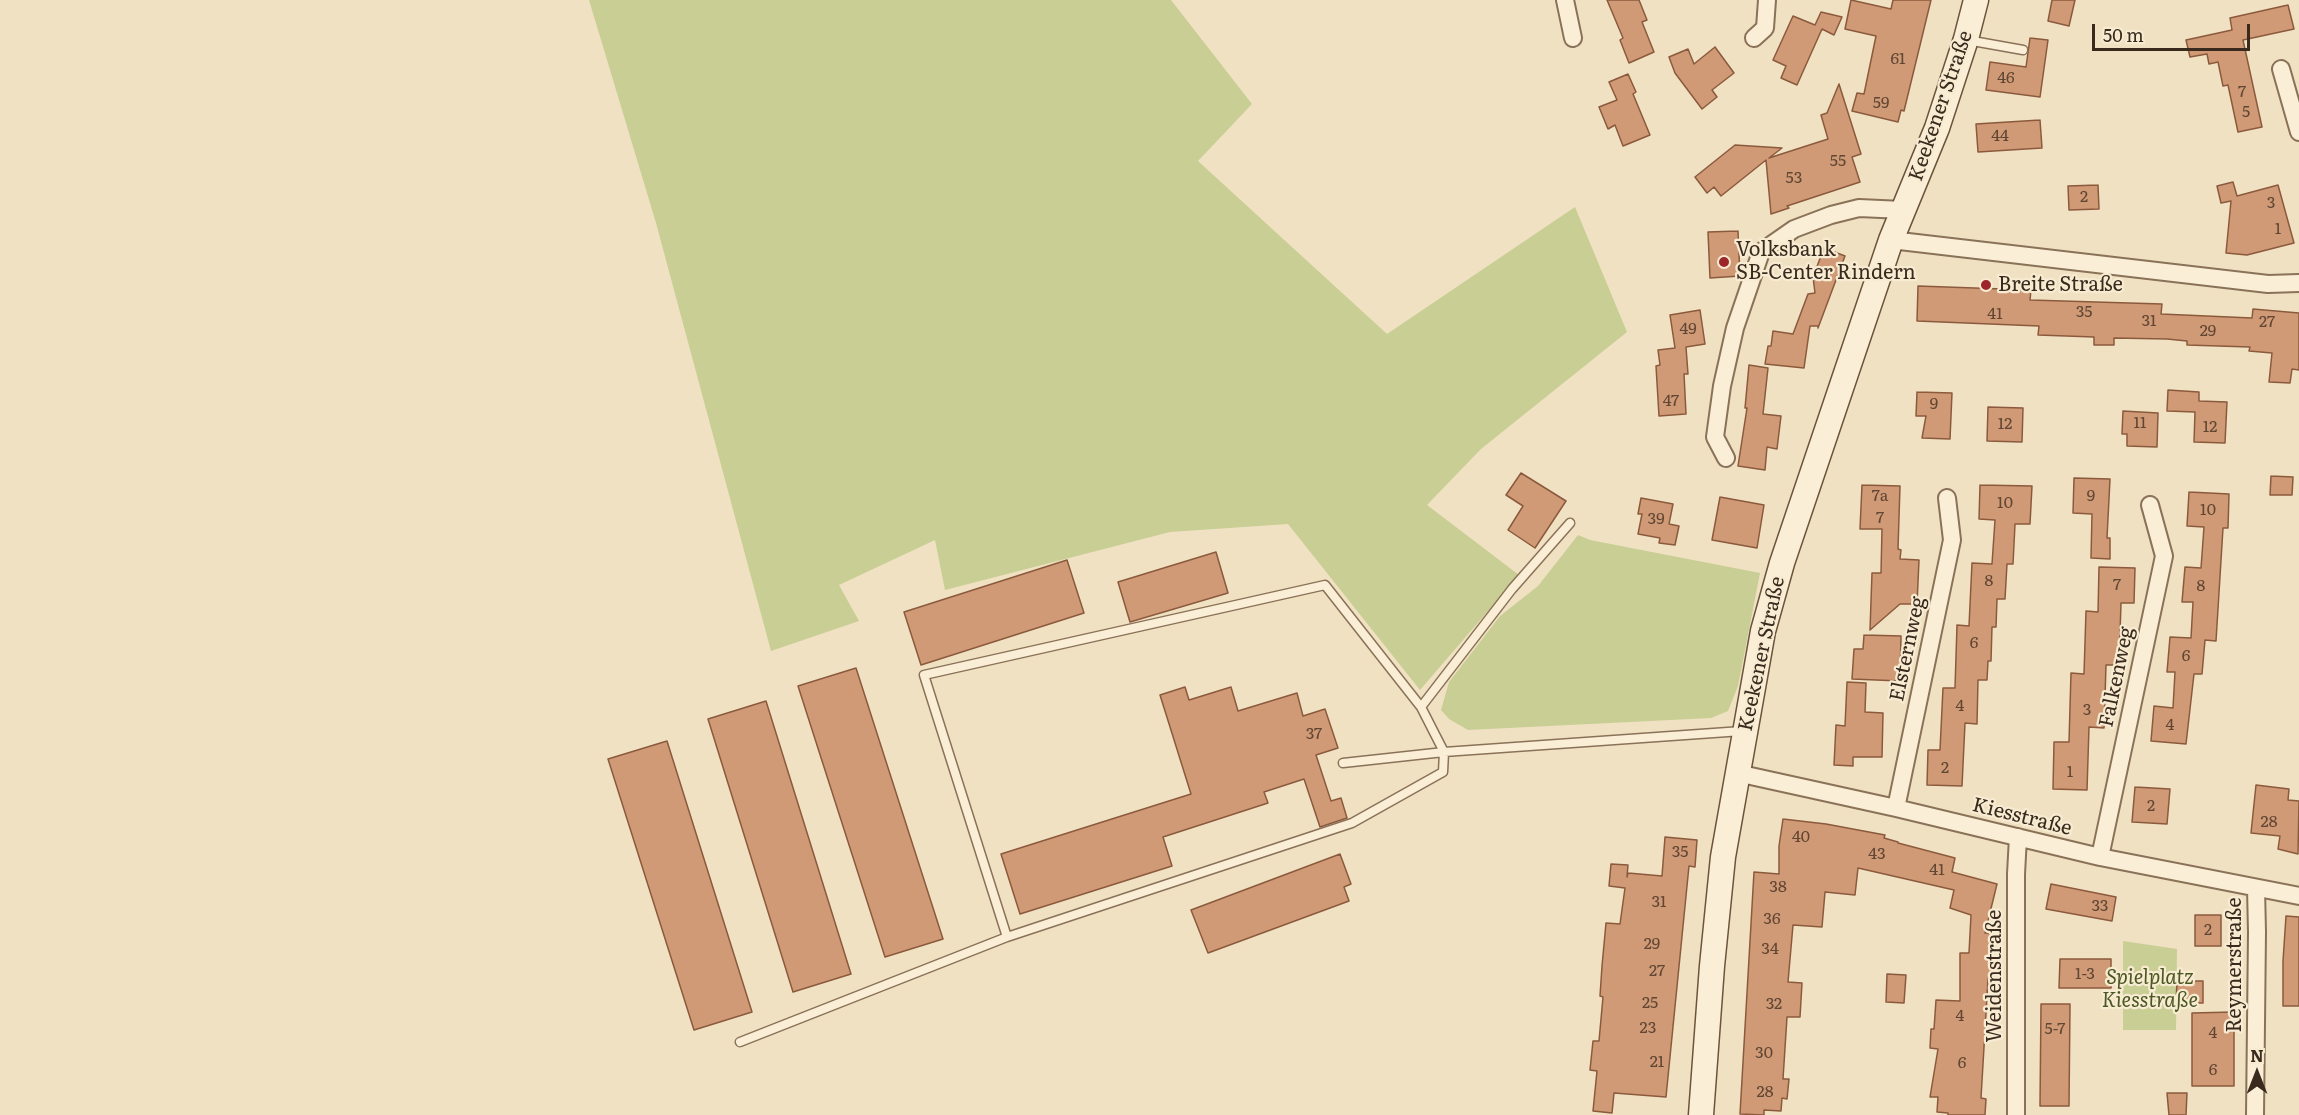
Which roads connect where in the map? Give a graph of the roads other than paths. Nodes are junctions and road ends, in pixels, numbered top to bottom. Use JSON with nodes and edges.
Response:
{"nodes":[{"id":1,"x":1564,"y":0,"type":"edge"},
{"id":2,"x":1767,"y":0,"type":"edge"},
{"id":3,"x":1976,"y":0,"type":"edge"},
{"id":4,"x":1573,"y":38,"type":"dead end"},
{"id":5,"x":1754,"y":38,"type":"dead end"},
{"id":6,"x":1966,"y":39,"type":"junction"},
{"id":7,"x":2024,"y":50,"type":"dead end"},
{"id":8,"x":2281,"y":69,"type":"dead end"},
{"id":9,"x":2299,"y":132,"type":"edge"},
{"id":10,"x":1903,"y":210,"type":"junction"},
{"id":11,"x":1891,"y":240,"type":"junction"},
{"id":12,"x":2299,"y":283,"type":"edge"},
{"id":13,"x":1726,"y":458,"type":"dead end"},
{"id":14,"x":1947,"y":498,"type":"dead end"},
{"id":15,"x":2150,"y":505,"type":"dead end"},
{"id":16,"x":1570,"y":523,"type":"dead end"},
{"id":17,"x":1421,"y":707,"type":"junction"},
{"id":18,"x":1745,"y":731,"type":"junction"},
{"id":19,"x":1444,"y":752,"type":"junction"},
{"id":20,"x":1343,"y":763,"type":"dead end"},
{"id":21,"x":1737,"y":773,"type":"junction"},
{"id":22,"x":1896,"y":808,"type":"junction"},
{"id":23,"x":2019,"y":837,"type":"junction"},
{"id":24,"x":2100,"y":857,"type":"junction"},
{"id":25,"x":2256,"y":888,"type":"junction"},
{"id":26,"x":2299,"y":896,"type":"edge"},
{"id":27,"x":1007,"y":937,"type":"junction"},
{"id":28,"x":740,"y":1042,"type":"dead end"},
{"id":29,"x":1701,"y":1115,"type":"edge"},
{"id":30,"x":2016,"y":1115,"type":"edge"},
{"id":31,"x":2255,"y":1115,"type":"edge"}],
"edges":[{"from":1,"to":4,"type":"street"},
{"from":2,"to":5,"type":"street"},
{"from":3,"to":6,"type":"main road","name":"Keekener Straße"},
{"from":6,"to":7,"type":"lane"},
{"from":6,"to":10,"type":"main road","name":"Keekener Straße"},
{"from":8,"to":9,"type":"street"},
{"from":10,"to":11,"type":"main road","name":"Keekener Straße"},
{"from":10,"to":13,"type":"street"},
{"from":11,"to":12,"type":"street"},
{"from":11,"to":18,"type":"main road","name":"Keekener Straße"},
{"from":14,"to":22,"type":"street","name":"Elsternweg"},
{"from":15,"to":24,"type":"street","name":"Falkenweg"},
{"from":16,"to":17,"type":"lane"},
{"from":17,"to":19,"type":"lane"},
{"from":17,"to":27,"type":"lane"},
{"from":18,"to":19,"type":"lane"},
{"from":18,"to":21,"type":"main road","name":"Keekener Straße"},
{"from":19,"to":20,"type":"lane"},
{"from":19,"to":27,"type":"lane"},
{"from":21,"to":22,"type":"street","name":"Kiesstraße"},
{"from":21,"to":29,"type":"main road","name":"Keekener Straße"},
{"from":22,"to":23,"type":"street","name":"Kiesstraße"},
{"from":23,"to":24,"type":"street","name":"Kiesstraße"},
{"from":23,"to":30,"type":"street","name":"Weidenstraße"},
{"from":24,"to":25,"type":"street","name":"Kiesstraße"},
{"from":25,"to":26,"type":"street","name":"Kiesstraße"},
{"from":25,"to":31,"type":"street","name":"Reymerstraße"},
{"from":27,"to":28,"type":"lane"}]}
